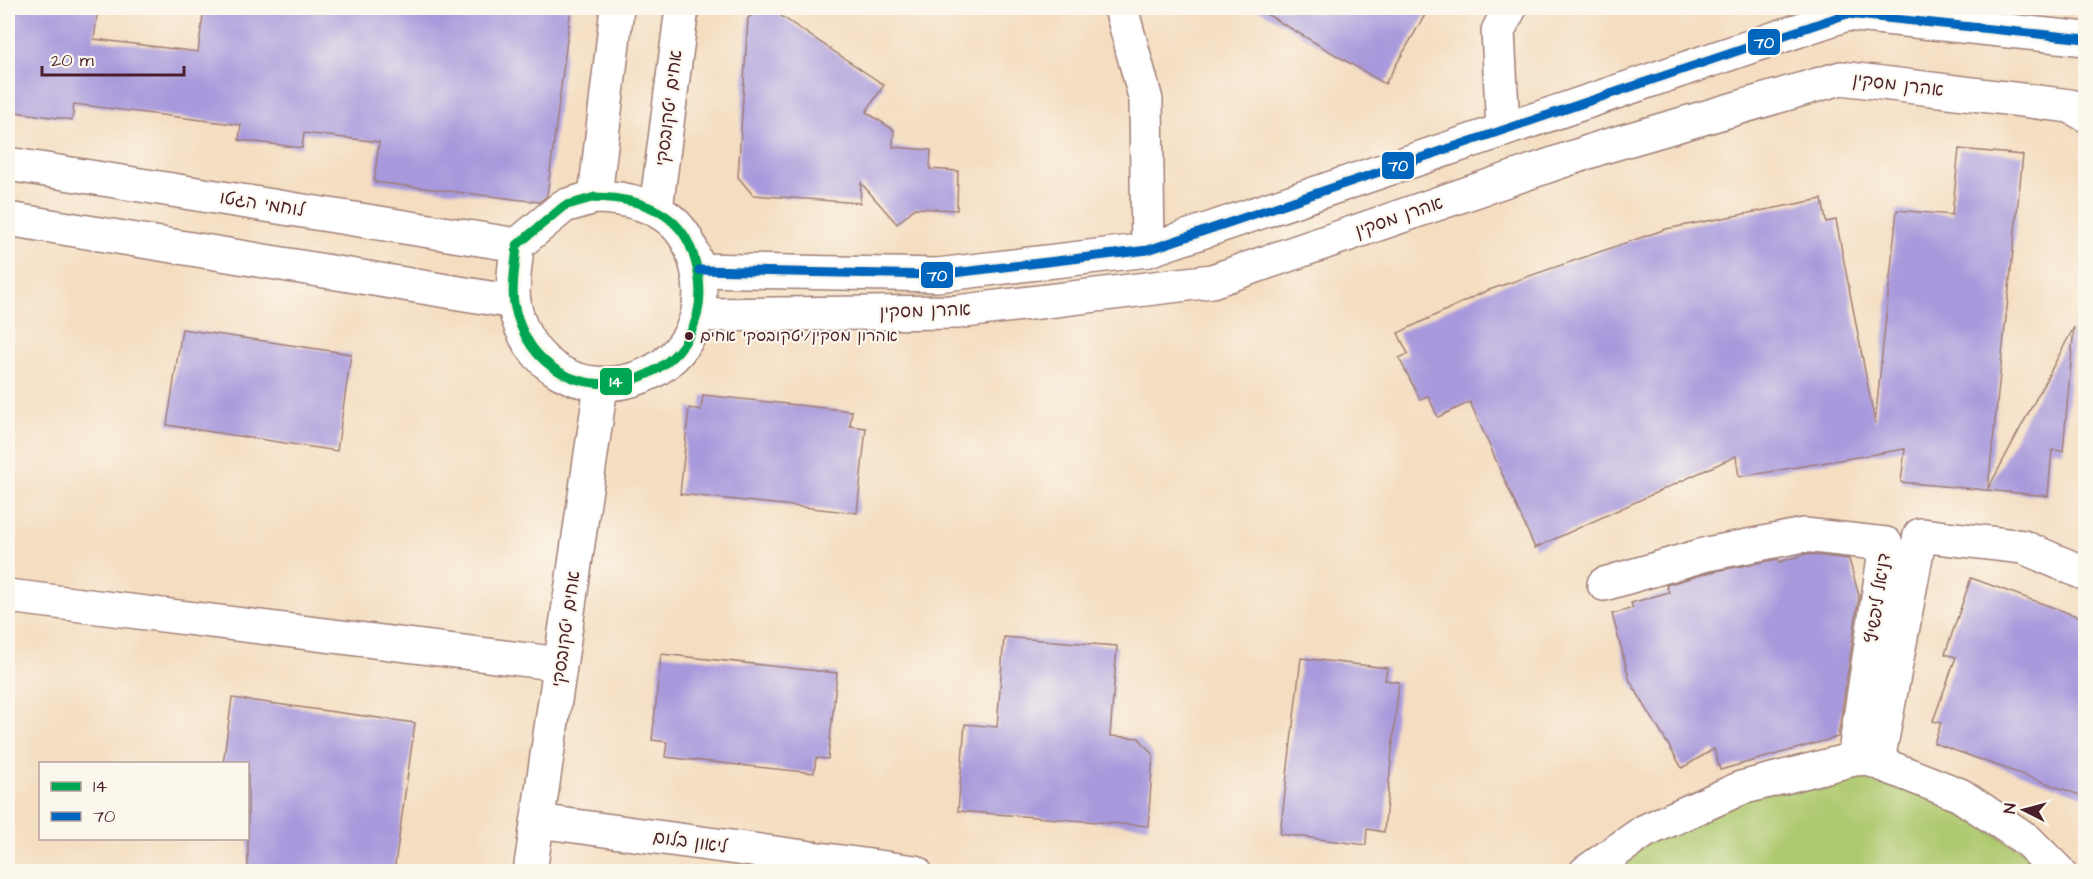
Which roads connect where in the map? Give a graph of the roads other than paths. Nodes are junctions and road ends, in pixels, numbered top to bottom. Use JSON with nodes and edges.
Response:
{"nodes":[{"id":1,"x":617,"y":8,"type":"edge"},
{"id":2,"x":682,"y":8,"type":"edge"},
{"id":3,"x":1120,"y":8,"type":"edge"},
{"id":4,"x":1510,"y":8,"type":"edge"},
{"id":5,"x":2085,"y":39,"type":"edge"},
{"id":6,"x":2085,"y":115,"type":"edge"},
{"id":7,"x":1503,"y":130,"type":"junction"},
{"id":8,"x":8,"y":164,"type":"edge"},
{"id":9,"x":595,"y":197,"type":"junction"},
{"id":10,"x":656,"y":209,"type":"junction"},
{"id":11,"x":8,"y":219,"type":"edge"},
{"id":12,"x":517,"y":244,"type":"junction"},
{"id":13,"x":1148,"y":250,"type":"junction"},
{"id":14,"x":699,"y":270,"type":"junction"},
{"id":15,"x":514,"y":302,"type":"junction"},
{"id":16,"x":698,"y":315,"type":"junction"},
{"id":17,"x":601,"y":386,"type":"junction"},
{"id":18,"x":2085,"y":574,"type":"edge"},
{"id":19,"x":1605,"y":584,"type":"dead end"},
{"id":20,"x":8,"y":596,"type":"edge"},
{"id":21,"x":560,"y":664,"type":"junction"},
{"id":22,"x":1866,"y":760,"type":"junction"},
{"id":23,"x":538,"y":821,"type":"junction"},
{"id":24,"x":530,"y":872,"type":"edge"},
{"id":25,"x":915,"y":872,"type":"edge"},
{"id":26,"x":1586,"y":872,"type":"edge"},
{"id":27,"x":2059,"y":872,"type":"edge"}],
"edges":[{"from":1,"to":9,"type":"street"},
{"from":2,"to":10,"type":"street","name":"אחים יטקובסקי"},
{"from":3,"to":13,"type":"street"},
{"from":4,"to":7,"type":"street"},
{"from":5,"to":7,"type":"street","name":"אהרן מסקין"},
{"from":6,"to":16,"type":"street","name":"אהרן מסקין"},
{"from":7,"to":13,"type":"street","name":"אהרן מסקין"},
{"from":8,"to":12,"type":"street","name":"לוחמי הגטו"},
{"from":9,"to":10,"type":"street"},
{"from":9,"to":12,"type":"street"},
{"from":10,"to":14,"type":"street"},
{"from":11,"to":15,"type":"street"},
{"from":12,"to":15,"type":"street"},
{"from":13,"to":14,"type":"street","name":"אהרן מסקין"},
{"from":14,"to":16,"type":"street"},
{"from":15,"to":17,"type":"street"},
{"from":16,"to":17,"type":"street"},
{"from":17,"to":21,"type":"street","name":"אחים יטקובסקי"},
{"from":18,"to":22,"type":"street"},
{"from":19,"to":22,"type":"street","name":"דניאל ליפשיץ"},
{"from":20,"to":21,"type":"street"},
{"from":21,"to":23,"type":"street","name":"אחים יטקובסקי"},
{"from":22,"to":26,"type":"street"},
{"from":22,"to":27,"type":"street"},
{"from":23,"to":24,"type":"street","name":"אחים יטקובסקי"},
{"from":23,"to":25,"type":"street","name":"ליאון בלום"}]}
